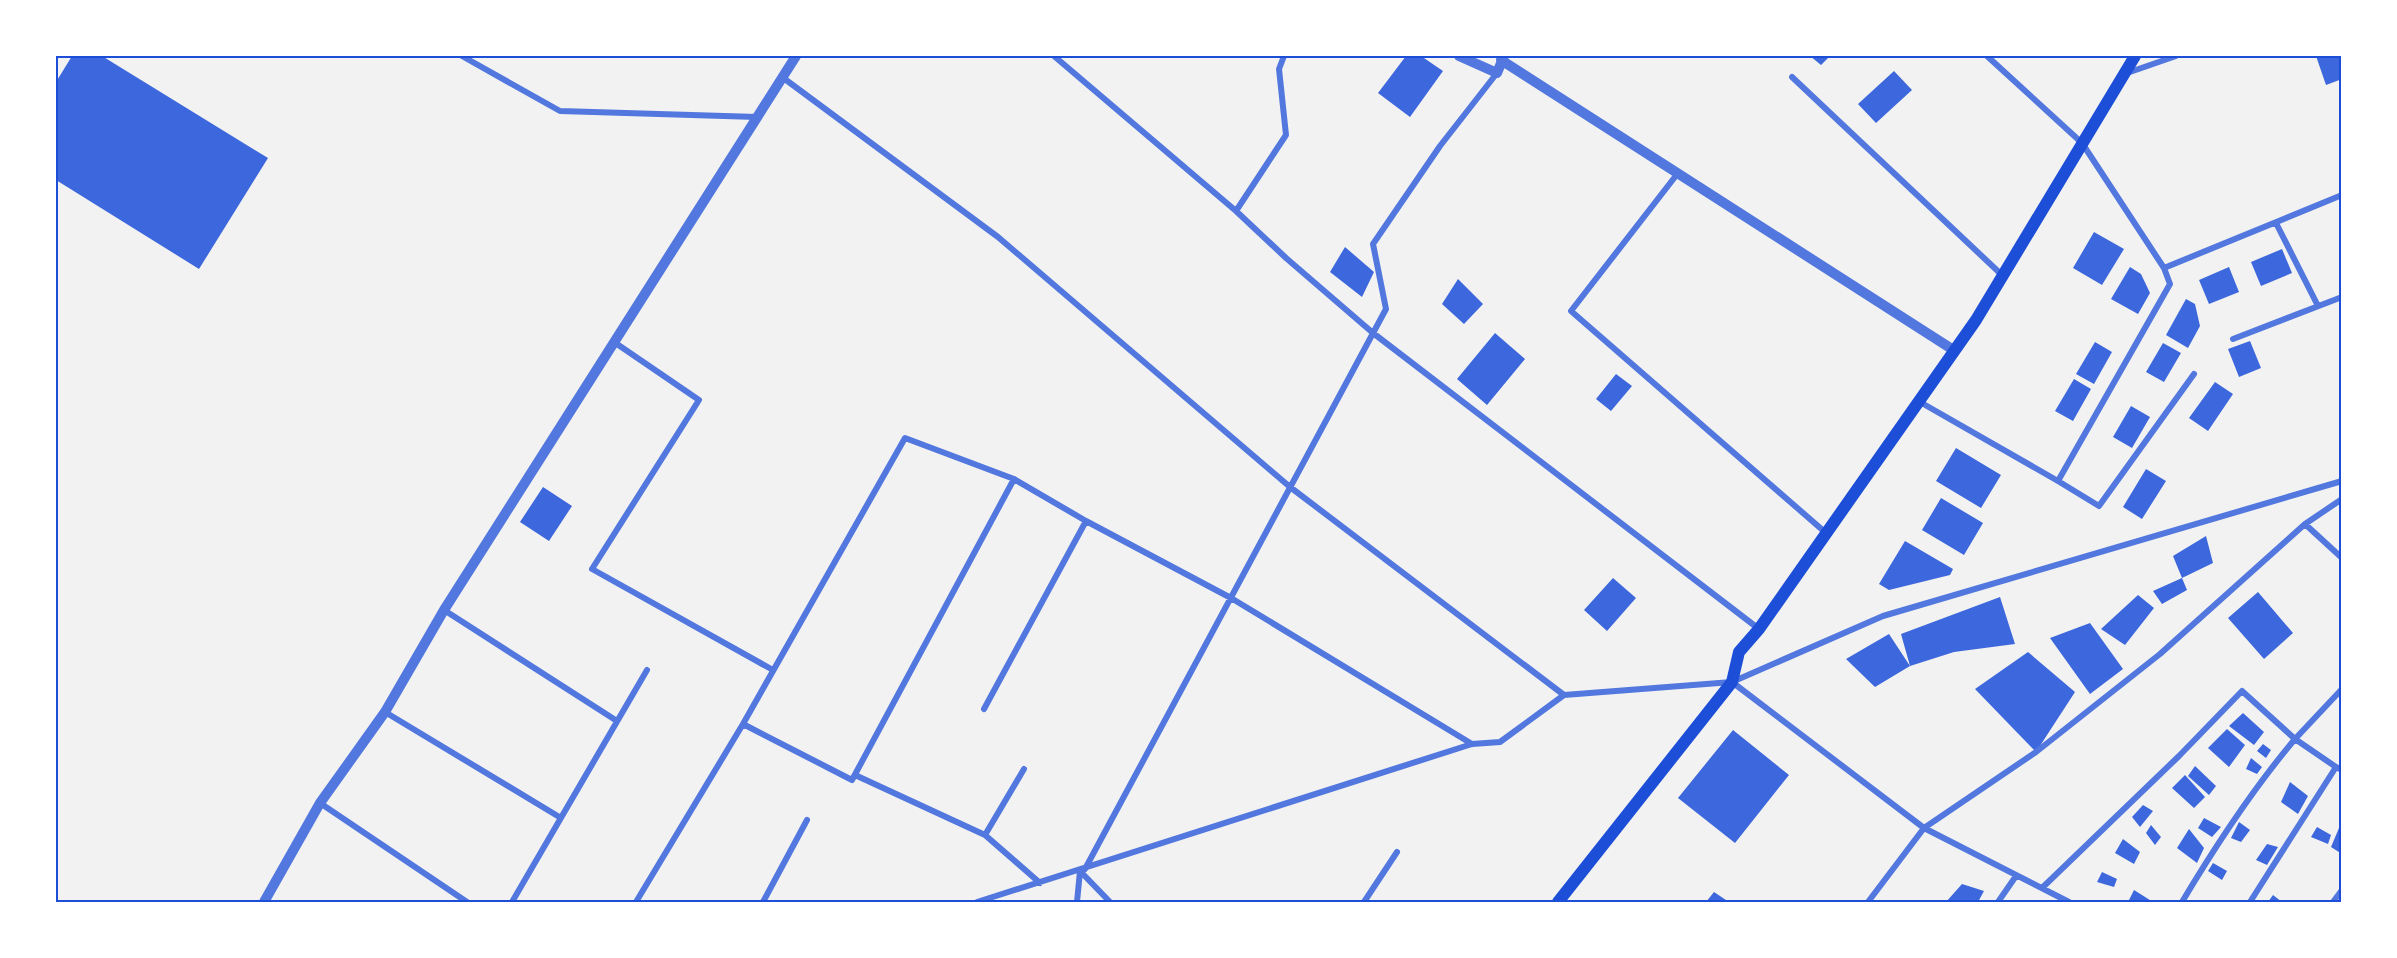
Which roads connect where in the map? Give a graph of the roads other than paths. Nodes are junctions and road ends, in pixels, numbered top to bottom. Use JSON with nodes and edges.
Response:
{"nodes":[{"id":1,"x":462,"y":56,"type":"edge"},
{"id":2,"x":796,"y":56,"type":"edge"},
{"id":3,"x":1054,"y":56,"type":"edge"},
{"id":4,"x":1284,"y":56,"type":"edge"},
{"id":5,"x":1459,"y":56,"type":"edge"},
{"id":6,"x":1987,"y":56,"type":"edge"},
{"id":7,"x":2135,"y":56,"type":"edge"},
{"id":8,"x":2176,"y":56,"type":"edge"},
{"id":9,"x":1503,"y":58,"type":"edge"},
{"id":10,"x":1497,"y":73,"type":"junction"},
{"id":11,"x":2124,"y":74,"type":"junction"},
{"id":12,"x":782,"y":77,"type":"junction"},
{"id":13,"x":1792,"y":77,"type":"dead end"},
{"id":14,"x":757,"y":117,"type":"junction"},
{"id":15,"x":2082,"y":143,"type":"junction"},
{"id":16,"x":1678,"y":173,"type":"junction"},
{"id":17,"x":2342,"y":195,"type":"edge"},
{"id":18,"x":1236,"y":211,"type":"junction"},
{"id":19,"x":2276,"y":223,"type":"junction"},
{"id":20,"x":2164,"y":268,"type":"junction"},
{"id":21,"x":2003,"y":276,"type":"junction"},
{"id":22,"x":2342,"y":297,"type":"edge"},
{"id":23,"x":2318,"y":306,"type":"junction"},
{"id":24,"x":1373,"y":333,"type":"junction"},
{"id":25,"x":2233,"y":339,"type":"dead end"},
{"id":26,"x":613,"y":342,"type":"junction"},
{"id":27,"x":1955,"y":351,"type":"junction"},
{"id":28,"x":2194,"y":374,"type":"dead end"},
{"id":29,"x":1920,"y":402,"type":"junction"},
{"id":30,"x":1014,"y":479,"type":"junction"},
{"id":31,"x":2058,"y":481,"type":"junction"},
{"id":32,"x":2342,"y":481,"type":"edge"},
{"id":33,"x":1290,"y":487,"type":"junction"},
{"id":34,"x":2342,"y":500,"type":"edge"},
{"id":35,"x":1086,"y":521,"type":"junction"},
{"id":36,"x":2305,"y":524,"type":"junction"},
{"id":37,"x":1826,"y":533,"type":"junction"},
{"id":38,"x":2342,"y":558,"type":"edge"},
{"id":39,"x":1231,"y":598,"type":"junction"},
{"id":40,"x":444,"y":610,"type":"junction"},
{"id":41,"x":1759,"y":629,"type":"junction"},
{"id":42,"x":647,"y":670,"type":"dead end"},
{"id":43,"x":773,"y":670,"type":"junction"},
{"id":44,"x":1732,"y":682,"type":"junction"},
{"id":45,"x":2342,"y":689,"type":"edge"},
{"id":46,"x":1564,"y":695,"type":"junction"},
{"id":47,"x":984,"y":709,"type":"dead end"},
{"id":48,"x":385,"y":712,"type":"junction"},
{"id":49,"x":617,"y":721,"type":"junction"},
{"id":50,"x":742,"y":724,"type":"junction"},
{"id":51,"x":2295,"y":739,"type":"junction"},
{"id":52,"x":1472,"y":744,"type":"junction"},
{"id":53,"x":1024,"y":769,"type":"dead end"},
{"id":54,"x":2338,"y":769,"type":"edge"},
{"id":55,"x":855,"y":775,"type":"junction"},
{"id":56,"x":320,"y":803,"type":"junction"},
{"id":57,"x":561,"y":818,"type":"junction"},
{"id":58,"x":807,"y":820,"type":"dead end"},
{"id":59,"x":1924,"y":828,"type":"junction"},
{"id":60,"x":985,"y":835,"type":"junction"},
{"id":61,"x":1397,"y":852,"type":"dead end"},
{"id":62,"x":1082,"y":870,"type":"junction"},
{"id":63,"x":2016,"y":876,"type":"junction"},
{"id":64,"x":1040,"y":883,"type":"junction"},
{"id":65,"x":2042,"y":888,"type":"junction"},
{"id":66,"x":2342,"y":890,"type":"edge"},
{"id":67,"x":264,"y":903,"type":"edge"},
{"id":68,"x":467,"y":903,"type":"edge"},
{"id":69,"x":512,"y":903,"type":"edge"},
{"id":70,"x":636,"y":903,"type":"edge"},
{"id":71,"x":763,"y":903,"type":"edge"},
{"id":72,"x":977,"y":903,"type":"edge"},
{"id":73,"x":1077,"y":903,"type":"edge"},
{"id":74,"x":1110,"y":903,"type":"edge"},
{"id":75,"x":1364,"y":903,"type":"edge"},
{"id":76,"x":1558,"y":903,"type":"edge"},
{"id":77,"x":1868,"y":903,"type":"edge"},
{"id":78,"x":1998,"y":903,"type":"edge"},
{"id":79,"x":2069,"y":903,"type":"edge"},
{"id":80,"x":2182,"y":903,"type":"edge"},
{"id":81,"x":2250,"y":903,"type":"edge"},
{"id":82,"x":2333,"y":903,"type":"edge"}],
"edges":[{"from":1,"to":14,"type":"street"},
{"from":2,"to":12,"type":"street"},
{"from":3,"to":18,"type":"street"},
{"from":4,"to":18,"type":"street"},
{"from":5,"to":10,"type":"street"},
{"from":6,"to":15,"type":"street"},
{"from":7,"to":11,"type":"main road"},
{"from":8,"to":11,"type":"street"},
{"from":9,"to":10,"type":"street"},
{"from":9,"to":16,"type":"street"},
{"from":10,"to":24,"type":"street"},
{"from":11,"to":15,"type":"main road"},
{"from":12,"to":14,"type":"street"},
{"from":12,"to":33,"type":"street"},
{"from":13,"to":21,"type":"street"},
{"from":14,"to":26,"type":"street"},
{"from":15,"to":20,"type":"street"},
{"from":15,"to":21,"type":"main road"},
{"from":16,"to":27,"type":"street"},
{"from":16,"to":37,"type":"street"},
{"from":17,"to":19,"type":"street"},
{"from":18,"to":24,"type":"street"},
{"from":19,"to":20,"type":"street"},
{"from":19,"to":23,"type":"street"},
{"from":20,"to":31,"type":"street"},
{"from":21,"to":27,"type":"main road"},
{"from":22,"to":23,"type":"street"},
{"from":23,"to":25,"type":"street"},
{"from":24,"to":33,"type":"street"},
{"from":24,"to":41,"type":"street"},
{"from":26,"to":40,"type":"street"},
{"from":26,"to":43,"type":"street"},
{"from":27,"to":29,"type":"main road"},
{"from":28,"to":31,"type":"street"},
{"from":29,"to":31,"type":"street"},
{"from":29,"to":37,"type":"main road"},
{"from":30,"to":35,"type":"street"},
{"from":30,"to":43,"type":"street"},
{"from":30,"to":55,"type":"street"},
{"from":32,"to":44,"type":"street"},
{"from":33,"to":39,"type":"street"},
{"from":33,"to":46,"type":"street"},
{"from":34,"to":36,"type":"street"},
{"from":35,"to":39,"type":"street"},
{"from":35,"to":47,"type":"street"},
{"from":36,"to":38,"type":"street"},
{"from":36,"to":59,"type":"street"},
{"from":37,"to":41,"type":"main road"},
{"from":39,"to":52,"type":"street"},
{"from":39,"to":62,"type":"street"},
{"from":40,"to":48,"type":"street"},
{"from":40,"to":49,"type":"street"},
{"from":41,"to":44,"type":"main road"},
{"from":42,"to":49,"type":"street"},
{"from":43,"to":50,"type":"street"},
{"from":44,"to":46,"type":"street"},
{"from":44,"to":59,"type":"street"},
{"from":44,"to":76,"type":"main road"},
{"from":45,"to":51,"type":"street"},
{"from":46,"to":52,"type":"street"},
{"from":48,"to":56,"type":"street"},
{"from":48,"to":57,"type":"street"},
{"from":49,"to":57,"type":"street"},
{"from":50,"to":55,"type":"street"},
{"from":50,"to":70,"type":"street"},
{"from":51,"to":54,"type":"street"},
{"from":51,"to":65,"type":"street"},
{"from":51,"to":80,"type":"street"},
{"from":52,"to":62,"type":"street"},
{"from":53,"to":60,"type":"street"},
{"from":54,"to":81,"type":"street"},
{"from":55,"to":60,"type":"street"},
{"from":56,"to":67,"type":"street"},
{"from":56,"to":68,"type":"street"},
{"from":57,"to":69,"type":"street"},
{"from":58,"to":71,"type":"street"},
{"from":59,"to":63,"type":"street"},
{"from":59,"to":77,"type":"street"},
{"from":60,"to":64,"type":"street"},
{"from":61,"to":75,"type":"street"},
{"from":62,"to":64,"type":"street"},
{"from":62,"to":73,"type":"street"},
{"from":62,"to":74,"type":"street"},
{"from":63,"to":65,"type":"street"},
{"from":63,"to":78,"type":"street"},
{"from":64,"to":72,"type":"street"},
{"from":65,"to":79,"type":"street"},
{"from":66,"to":82,"type":"street"}]}
